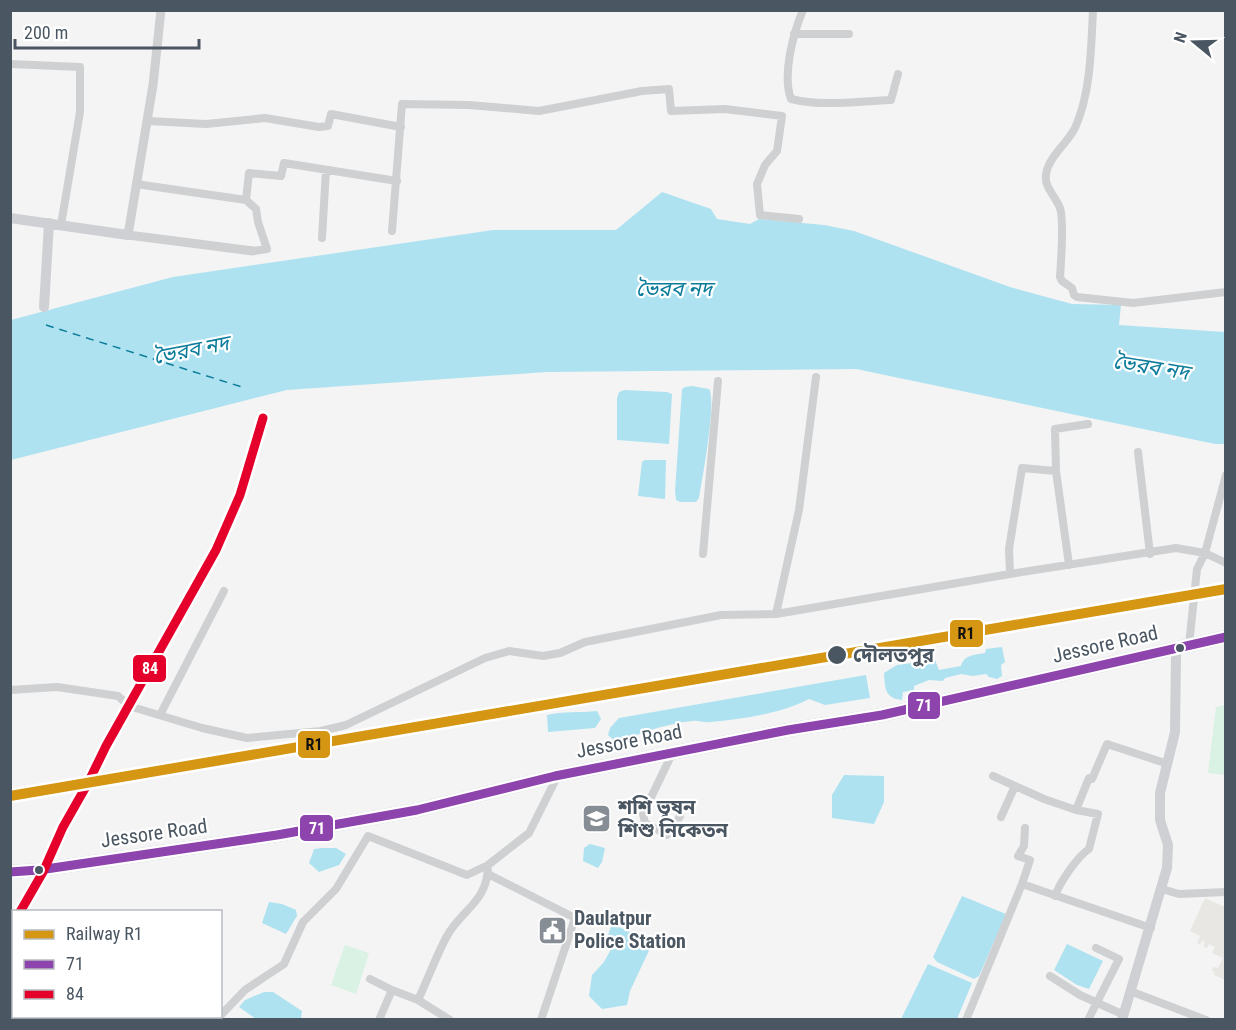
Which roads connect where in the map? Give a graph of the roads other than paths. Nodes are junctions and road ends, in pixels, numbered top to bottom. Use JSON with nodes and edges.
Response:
{"nodes":[{"id":1,"x":161,"y":10,"type":"edge"},
{"id":2,"x":802,"y":10,"type":"edge"},
{"id":3,"x":1093,"y":10,"type":"edge"},
{"id":4,"x":794,"y":34,"type":"junction"},
{"id":5,"x":849,"y":34,"type":"dead end"},
{"id":6,"x":10,"y":64,"type":"edge"},
{"id":7,"x":898,"y":74,"type":"dead end"},
{"id":8,"x":148,"y":121,"type":"junction"},
{"id":9,"x":401,"y":128,"type":"junction"},
{"id":10,"x":326,"y":170,"type":"junction"},
{"id":11,"x":397,"y":181,"type":"junction"},
{"id":12,"x":136,"y":184,"type":"junction"},
{"id":13,"x":246,"y":200,"type":"junction"},
{"id":14,"x":10,"y":218,"type":"edge"},
{"id":15,"x":799,"y":219,"type":"dead end"},
{"id":16,"x":55,"y":224,"type":"junction"},
{"id":17,"x":392,"y":231,"type":"dead end"},
{"id":18,"x":128,"y":235,"type":"junction"},
{"id":19,"x":322,"y":238,"type":"dead end"},
{"id":20,"x":252,"y":251,"type":"joint"},
{"id":21,"x":1226,"y":292,"type":"edge"},
{"id":22,"x":45,"y":307,"type":"dead end"},
{"id":23,"x":816,"y":377,"type":"dead end"},
{"id":24,"x":718,"y":381,"type":"dead end"},
{"id":25,"x":263,"y":418,"type":"dead end"},
{"id":26,"x":1088,"y":424,"type":"dead end"},
{"id":27,"x":1138,"y":452,"type":"dead end"},
{"id":28,"x":1056,"y":471,"type":"junction"},
{"id":29,"x":1226,"y":475,"type":"edge"},
{"id":30,"x":1205,"y":553,"type":"junction"},
{"id":31,"x":703,"y":554,"type":"dead end"},
{"id":32,"x":1150,"y":554,"type":"junction"},
{"id":33,"x":1226,"y":563,"type":"edge"},
{"id":34,"x":1069,"y":565,"type":"junction"},
{"id":35,"x":1011,"y":574,"type":"junction"},
{"id":36,"x":224,"y":591,"type":"dead end"},
{"id":37,"x":776,"y":614,"type":"junction"},
{"id":38,"x":1226,"y":637,"type":"edge"},
{"id":39,"x":1226,"y":642,"type":"edge"},
{"id":40,"x":1189,"y":645,"type":"junction"},
{"id":41,"x":1176,"y":654,"type":"junction"},
{"id":42,"x":10,"y":690,"type":"edge"},
{"id":43,"x":129,"y":706,"type":"junction"},
{"id":44,"x":160,"y":715,"type":"junction"},
{"id":45,"x":670,"y":758,"type":"junction"},
{"id":46,"x":1168,"y":764,"type":"junction"},
{"id":47,"x":993,"y":776,"type":"dead end"},
{"id":48,"x":555,"y":782,"type":"junction"},
{"id":49,"x":1015,"y":786,"type":"junction"},
{"id":50,"x":1076,"y":810,"type":"junction"},
{"id":51,"x":680,"y":816,"type":"dead end"},
{"id":52,"x":1001,"y":817,"type":"dead end"},
{"id":53,"x":1025,"y":828,"type":"dead end"},
{"id":54,"x":488,"y":869,"type":"junction"},
{"id":55,"x":42,"y":870,"type":"junction"},
{"id":56,"x":10,"y":872,"type":"edge"},
{"id":57,"x":1022,"y":884,"type":"junction"},
{"id":58,"x":1162,"y":889,"type":"junction"},
{"id":59,"x":1226,"y":892,"type":"edge"},
{"id":60,"x":1055,"y":896,"type":"junction"},
{"id":61,"x":21,"y":910,"type":"edge"},
{"id":62,"x":1151,"y":928,"type":"junction"},
{"id":63,"x":1096,"y":948,"type":"dead end"},
{"id":64,"x":1050,"y":976,"type":"dead end"},
{"id":65,"x":370,"y":979,"type":"dead end"},
{"id":66,"x":392,"y":990,"type":"junction"},
{"id":67,"x":1130,"y":991,"type":"junction"},
{"id":68,"x":418,"y":1000,"type":"junction"},
{"id":69,"x":1097,"y":1003,"type":"junction"},
{"id":70,"x":222,"y":1014,"type":"edge"},
{"id":71,"x":1123,"y":1017,"type":"edge"},
{"id":72,"x":379,"y":1020,"type":"edge"},
{"id":73,"x":450,"y":1020,"type":"edge"},
{"id":74,"x":541,"y":1020,"type":"edge"},
{"id":75,"x":966,"y":1020,"type":"edge"},
{"id":76,"x":1088,"y":1020,"type":"edge"},
{"id":77,"x":1206,"y":1020,"type":"edge"}],
"edges":[{"from":1,"to":8,"type":"street"},
{"from":2,"to":4,"type":"street"},
{"from":3,"to":21,"type":"street"},
{"from":4,"to":5,"type":"street"},
{"from":4,"to":7,"type":"street"},
{"from":6,"to":16,"type":"street"},
{"from":8,"to":9,"type":"street"},
{"from":8,"to":12,"type":"street"},
{"from":9,"to":11,"type":"street"},
{"from":9,"to":15,"type":"street"},
{"from":10,"to":11,"type":"street"},
{"from":10,"to":13,"type":"street"},
{"from":10,"to":19,"type":"street"},
{"from":11,"to":17,"type":"street"},
{"from":12,"to":13,"type":"street"},
{"from":12,"to":18,"type":"street"},
{"from":13,"to":20,"type":"street"},
{"from":14,"to":16,"type":"main road"},
{"from":16,"to":18,"type":"main road"},
{"from":16,"to":22,"type":"main road"},
{"from":18,"to":20,"type":"street"},
{"from":23,"to":37,"type":"street"},
{"from":24,"to":31,"type":"street"},
{"from":25,"to":43,"type":"main road"},
{"from":26,"to":28,"type":"street"},
{"from":27,"to":32,"type":"street"},
{"from":28,"to":34,"type":"street"},
{"from":28,"to":35,"type":"street"},
{"from":29,"to":30,"type":"street"},
{"from":30,"to":32,"type":"street"},
{"from":30,"to":33,"type":"street"},
{"from":30,"to":40,"type":"street"},
{"from":32,"to":34,"type":"street"},
{"from":34,"to":35,"type":"street"},
{"from":35,"to":37,"type":"street"},
{"from":36,"to":44,"type":"street"},
{"from":37,"to":44,"type":"street"},
{"from":38,"to":40,"type":"highway","name":"Jessore Road"},
{"from":39,"to":41,"type":"highway","name":"Jessore Road"},
{"from":40,"to":55,"type":"highway","name":"Jessore Road"},
{"from":41,"to":45,"type":"highway","name":"Jessore Road"},
{"from":41,"to":46,"type":"main road"},
{"from":42,"to":43,"type":"street"},
{"from":43,"to":44,"type":"street"},
{"from":43,"to":55,"type":"main road"},
{"from":45,"to":48,"type":"highway","name":"Jessore Road"},
{"from":45,"to":51,"type":"street"},
{"from":46,"to":50,"type":"street"},
{"from":46,"to":58,"type":"main road"},
{"from":47,"to":49,"type":"street"},
{"from":48,"to":54,"type":"street"},
{"from":48,"to":55,"type":"highway","name":"Jessore Road"},
{"from":49,"to":50,"type":"street"},
{"from":49,"to":52,"type":"street"},
{"from":50,"to":60,"type":"street"},
{"from":53,"to":57,"type":"street"},
{"from":54,"to":68,"type":"street"},
{"from":54,"to":70,"type":"street"},
{"from":54,"to":74,"type":"street"},
{"from":55,"to":56,"type":"highway","name":"Jessore Road"},
{"from":55,"to":61,"type":"street"},
{"from":57,"to":60,"type":"street"},
{"from":57,"to":75,"type":"street"},
{"from":58,"to":59,"type":"street"},
{"from":58,"to":62,"type":"main road"},
{"from":60,"to":62,"type":"street"},
{"from":62,"to":67,"type":"main road"},
{"from":63,"to":69,"type":"street"},
{"from":64,"to":69,"type":"street"},
{"from":65,"to":66,"type":"street"},
{"from":66,"to":68,"type":"street"},
{"from":66,"to":72,"type":"street"},
{"from":67,"to":71,"type":"main road"},
{"from":67,"to":77,"type":"street"},
{"from":68,"to":73,"type":"street"},
{"from":69,"to":71,"type":"street"},
{"from":69,"to":76,"type":"street"}]}
